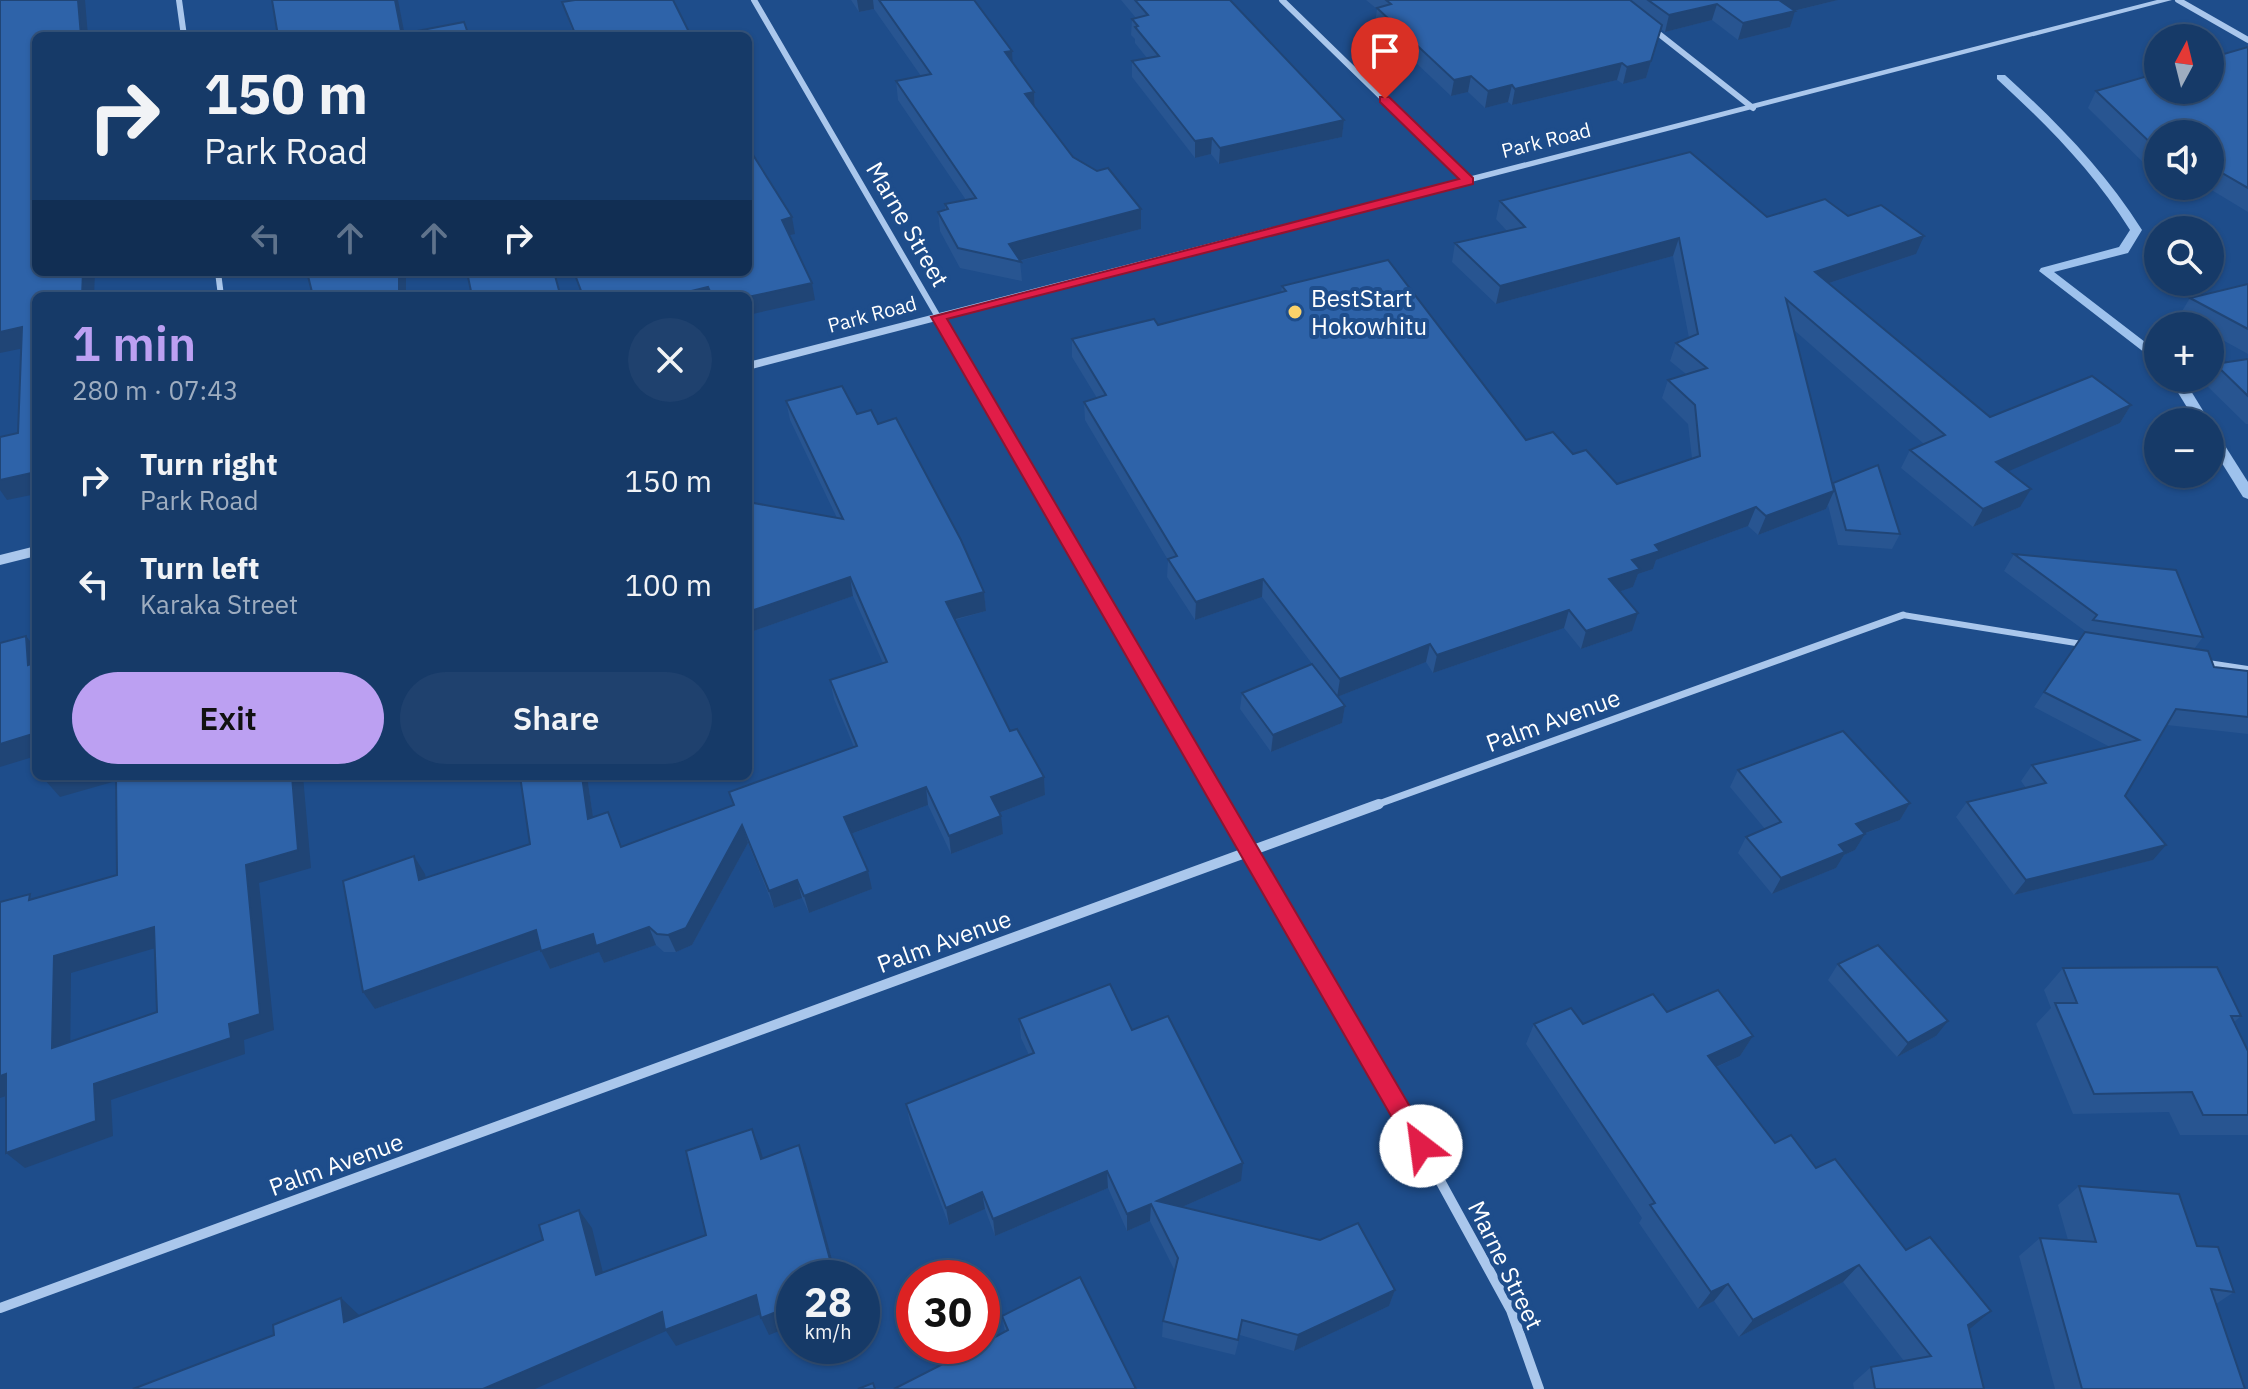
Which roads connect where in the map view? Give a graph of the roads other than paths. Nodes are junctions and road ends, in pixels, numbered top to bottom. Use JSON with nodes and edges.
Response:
{"nodes":[{"id":1,"x":179,"y":0,"type":"edge"},
{"id":2,"x":754,"y":0,"type":"edge"},
{"id":3,"x":1282,"y":0,"type":"edge"},
{"id":4,"x":2168,"y":0,"type":"edge"},
{"id":5,"x":2178,"y":0,"type":"edge"},
{"id":6,"x":1653,"y":30,"type":"edge"},
{"id":7,"x":183,"y":32,"type":"edge"},
{"id":8,"x":2248,"y":40,"type":"edge"},
{"id":9,"x":1753,"y":108,"type":"junction"},
{"id":10,"x":1468,"y":181,"type":"junction"},
{"id":11,"x":939,"y":317,"type":"junction"},
{"id":12,"x":752,"y":365,"type":"edge"},
{"id":13,"x":32,"y":552,"type":"edge"},
{"id":14,"x":0,"y":560,"type":"edge"},
{"id":15,"x":1903,"y":615,"type":"joint"},
{"id":16,"x":2093,"y":646,"type":"edge"},
{"id":17,"x":2201,"y":662,"type":"edge"},
{"id":18,"x":2248,"y":669,"type":"edge"},
{"id":19,"x":1250,"y":850,"type":"junction"},
{"id":20,"x":0,"y":1308,"type":"edge"},
{"id":21,"x":1539,"y":1389,"type":"edge"}],
"edges":[{"from":1,"to":7,"type":"street"},
{"from":2,"to":11,"type":"street","name":"Marne Street"},
{"from":3,"to":10,"type":"street"},
{"from":4,"to":9,"type":"street","name":"Park Road"},
{"from":5,"to":8,"type":"street"},
{"from":6,"to":9,"type":"street"},
{"from":9,"to":10,"type":"street","name":"Park Road"},
{"from":10,"to":11,"type":"street","name":"Park Road"},
{"from":11,"to":12,"type":"street","name":"Park Road"},
{"from":11,"to":19,"type":"street","name":"Marne Street"},
{"from":13,"to":14,"type":"street"},
{"from":15,"to":16,"type":"lane"},
{"from":15,"to":19,"type":"street","name":"Palm Avenue"},
{"from":17,"to":18,"type":"lane"},
{"from":19,"to":20,"type":"street","name":"Palm Avenue"},
{"from":19,"to":21,"type":"street","name":"Marne Street"}]}
